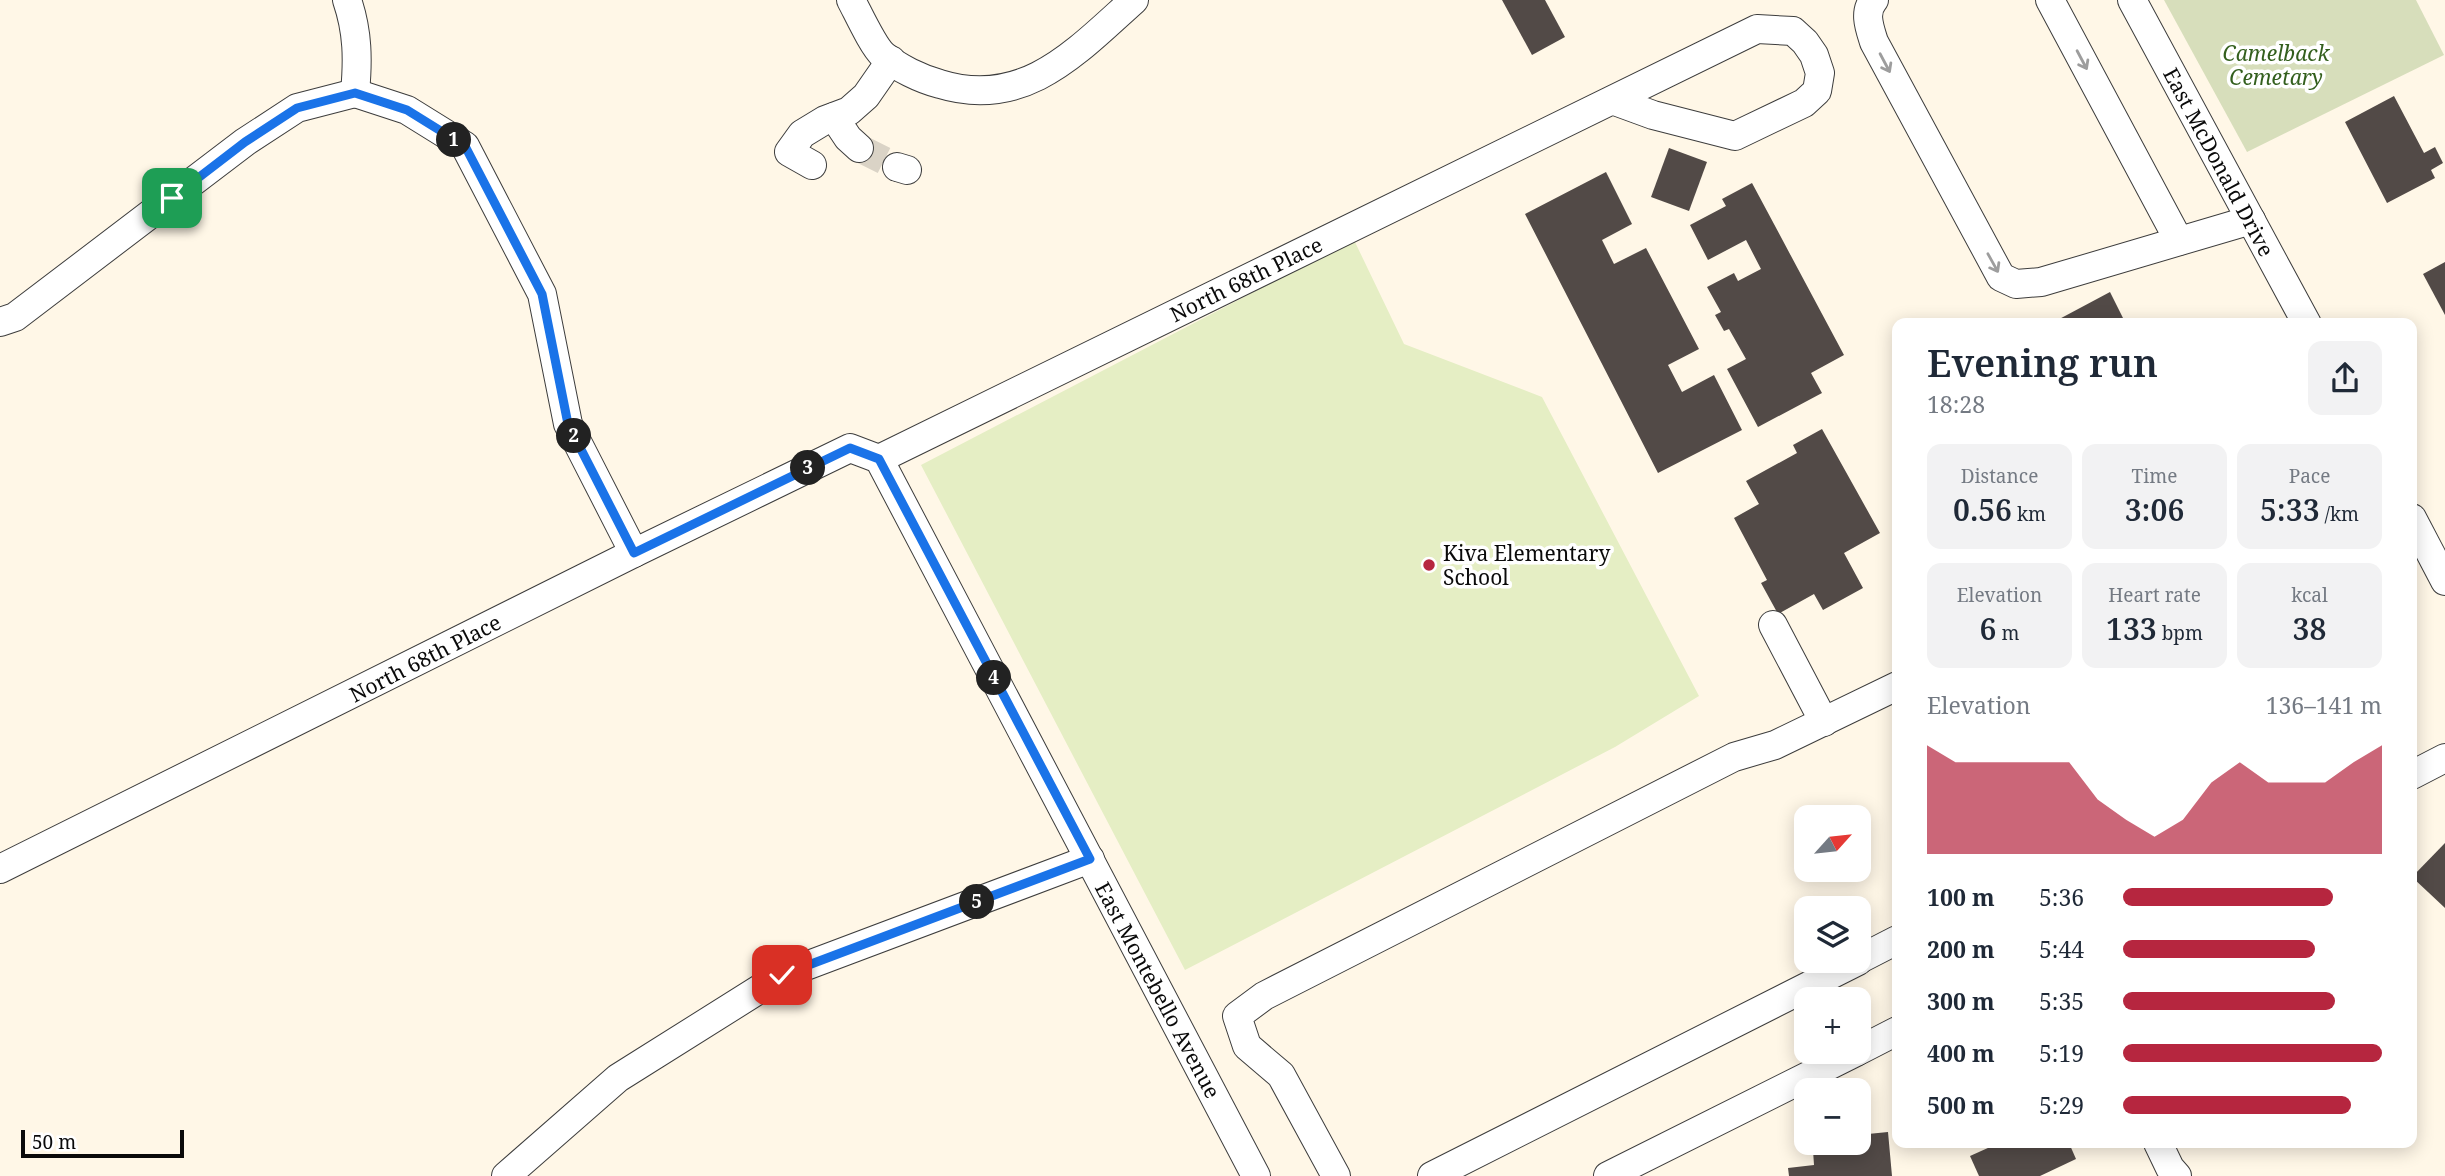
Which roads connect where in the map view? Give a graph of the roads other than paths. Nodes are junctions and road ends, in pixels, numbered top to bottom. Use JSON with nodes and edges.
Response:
{"nodes":[{"id":1,"x":850,"y":0,"type":"edge"},
{"id":2,"x":1134,"y":0,"type":"edge"},
{"id":3,"x":1874,"y":0,"type":"edge"},
{"id":4,"x":2050,"y":0,"type":"edge"},
{"id":5,"x":2132,"y":0,"type":"edge"},
{"id":6,"x":355,"y":3,"type":"edge"},
{"id":7,"x":891,"y":60,"type":"junction"},
{"id":8,"x":355,"y":93,"type":"junction"},
{"id":9,"x":1612,"y":100,"type":"junction"},
{"id":10,"x":834,"y":117,"type":"junction"},
{"id":11,"x":859,"y":148,"type":"tunnel mouth"},
{"id":12,"x":812,"y":165,"type":"dead end"},
{"id":13,"x":2251,"y":220,"type":"junction"},
{"id":14,"x":2179,"y":241,"type":"junction"},
{"id":15,"x":2304,"y":318,"type":"edge"},
{"id":16,"x":0,"y":322,"type":"edge"},
{"id":17,"x":879,"y":459,"type":"junction"},
{"id":18,"x":2417,"y":528,"type":"edge"},
{"id":19,"x":634,"y":553,"type":"junction"},
{"id":20,"x":2445,"y":581,"type":"edge"},
{"id":21,"x":1773,"y":625,"type":"dead end"},
{"id":22,"x":1892,"y":688,"type":"edge"},
{"id":23,"x":1824,"y":722,"type":"junction"},
{"id":24,"x":2445,"y":758,"type":"edge"},
{"id":25,"x":2417,"y":772,"type":"edge"},
{"id":26,"x":1090,"y":859,"type":"junction"},
{"id":27,"x":0,"y":869,"type":"edge"},
{"id":28,"x":1892,"y":943,"type":"edge"},
{"id":29,"x":1871,"y":953,"type":"edge"},
{"id":30,"x":1834,"y":973,"type":"edge"},
{"id":31,"x":1892,"y":1034,"type":"edge"},
{"id":32,"x":1871,"y":1044,"type":"edge"},
{"id":33,"x":1831,"y":1064,"type":"edge"},
{"id":34,"x":2160,"y":1148,"type":"edge"},
{"id":35,"x":1463,"y":1170,"type":"edge"},
{"id":36,"x":506,"y":1176,"type":"edge"},
{"id":37,"x":1256,"y":1176,"type":"edge"},
{"id":38,"x":1336,"y":1176,"type":"edge"},
{"id":39,"x":1432,"y":1176,"type":"edge"},
{"id":40,"x":1608,"y":1176,"type":"edge"},
{"id":41,"x":2177,"y":1176,"type":"edge"}],
"edges":[{"from":1,"to":7,"type":"street"},
{"from":2,"to":7,"type":"street"},
{"from":3,"to":14,"type":"street","one_way":true},
{"from":4,"to":14,"type":"street","one_way":true},
{"from":5,"to":13,"type":"street","name":"East McDonald Drive"},
{"from":6,"to":8,"type":"street"},
{"from":7,"to":10,"type":"street"},
{"from":8,"to":16,"type":"street"},
{"from":8,"to":19,"type":"street"},
{"from":9,"to":9,"type":"street","name":"North 68th Place"},
{"from":9,"to":17,"type":"street","name":"North 68th Place"},
{"from":10,"to":11,"type":"street"},
{"from":10,"to":12,"type":"street"},
{"from":13,"to":14,"type":"street"},
{"from":13,"to":15,"type":"street","name":"East McDonald Drive"},
{"from":17,"to":19,"type":"street","name":"North 68th Place"},
{"from":17,"to":26,"type":"street","name":"East Montebello Avenue"},
{"from":18,"to":20,"type":"street"},
{"from":19,"to":27,"type":"street","name":"North 68th Place"},
{"from":21,"to":23,"type":"street"},
{"from":22,"to":23,"type":"street"},
{"from":23,"to":38,"type":"street"},
{"from":24,"to":25,"type":"street"},
{"from":26,"to":36,"type":"street"},
{"from":26,"to":37,"type":"street","name":"East Montebello Avenue"},
{"from":28,"to":29,"type":"street"},
{"from":30,"to":35,"type":"street"},
{"from":31,"to":32,"type":"street"},
{"from":33,"to":40,"type":"street"},
{"from":34,"to":41,"type":"street"},
{"from":35,"to":39,"type":"street"}]}
